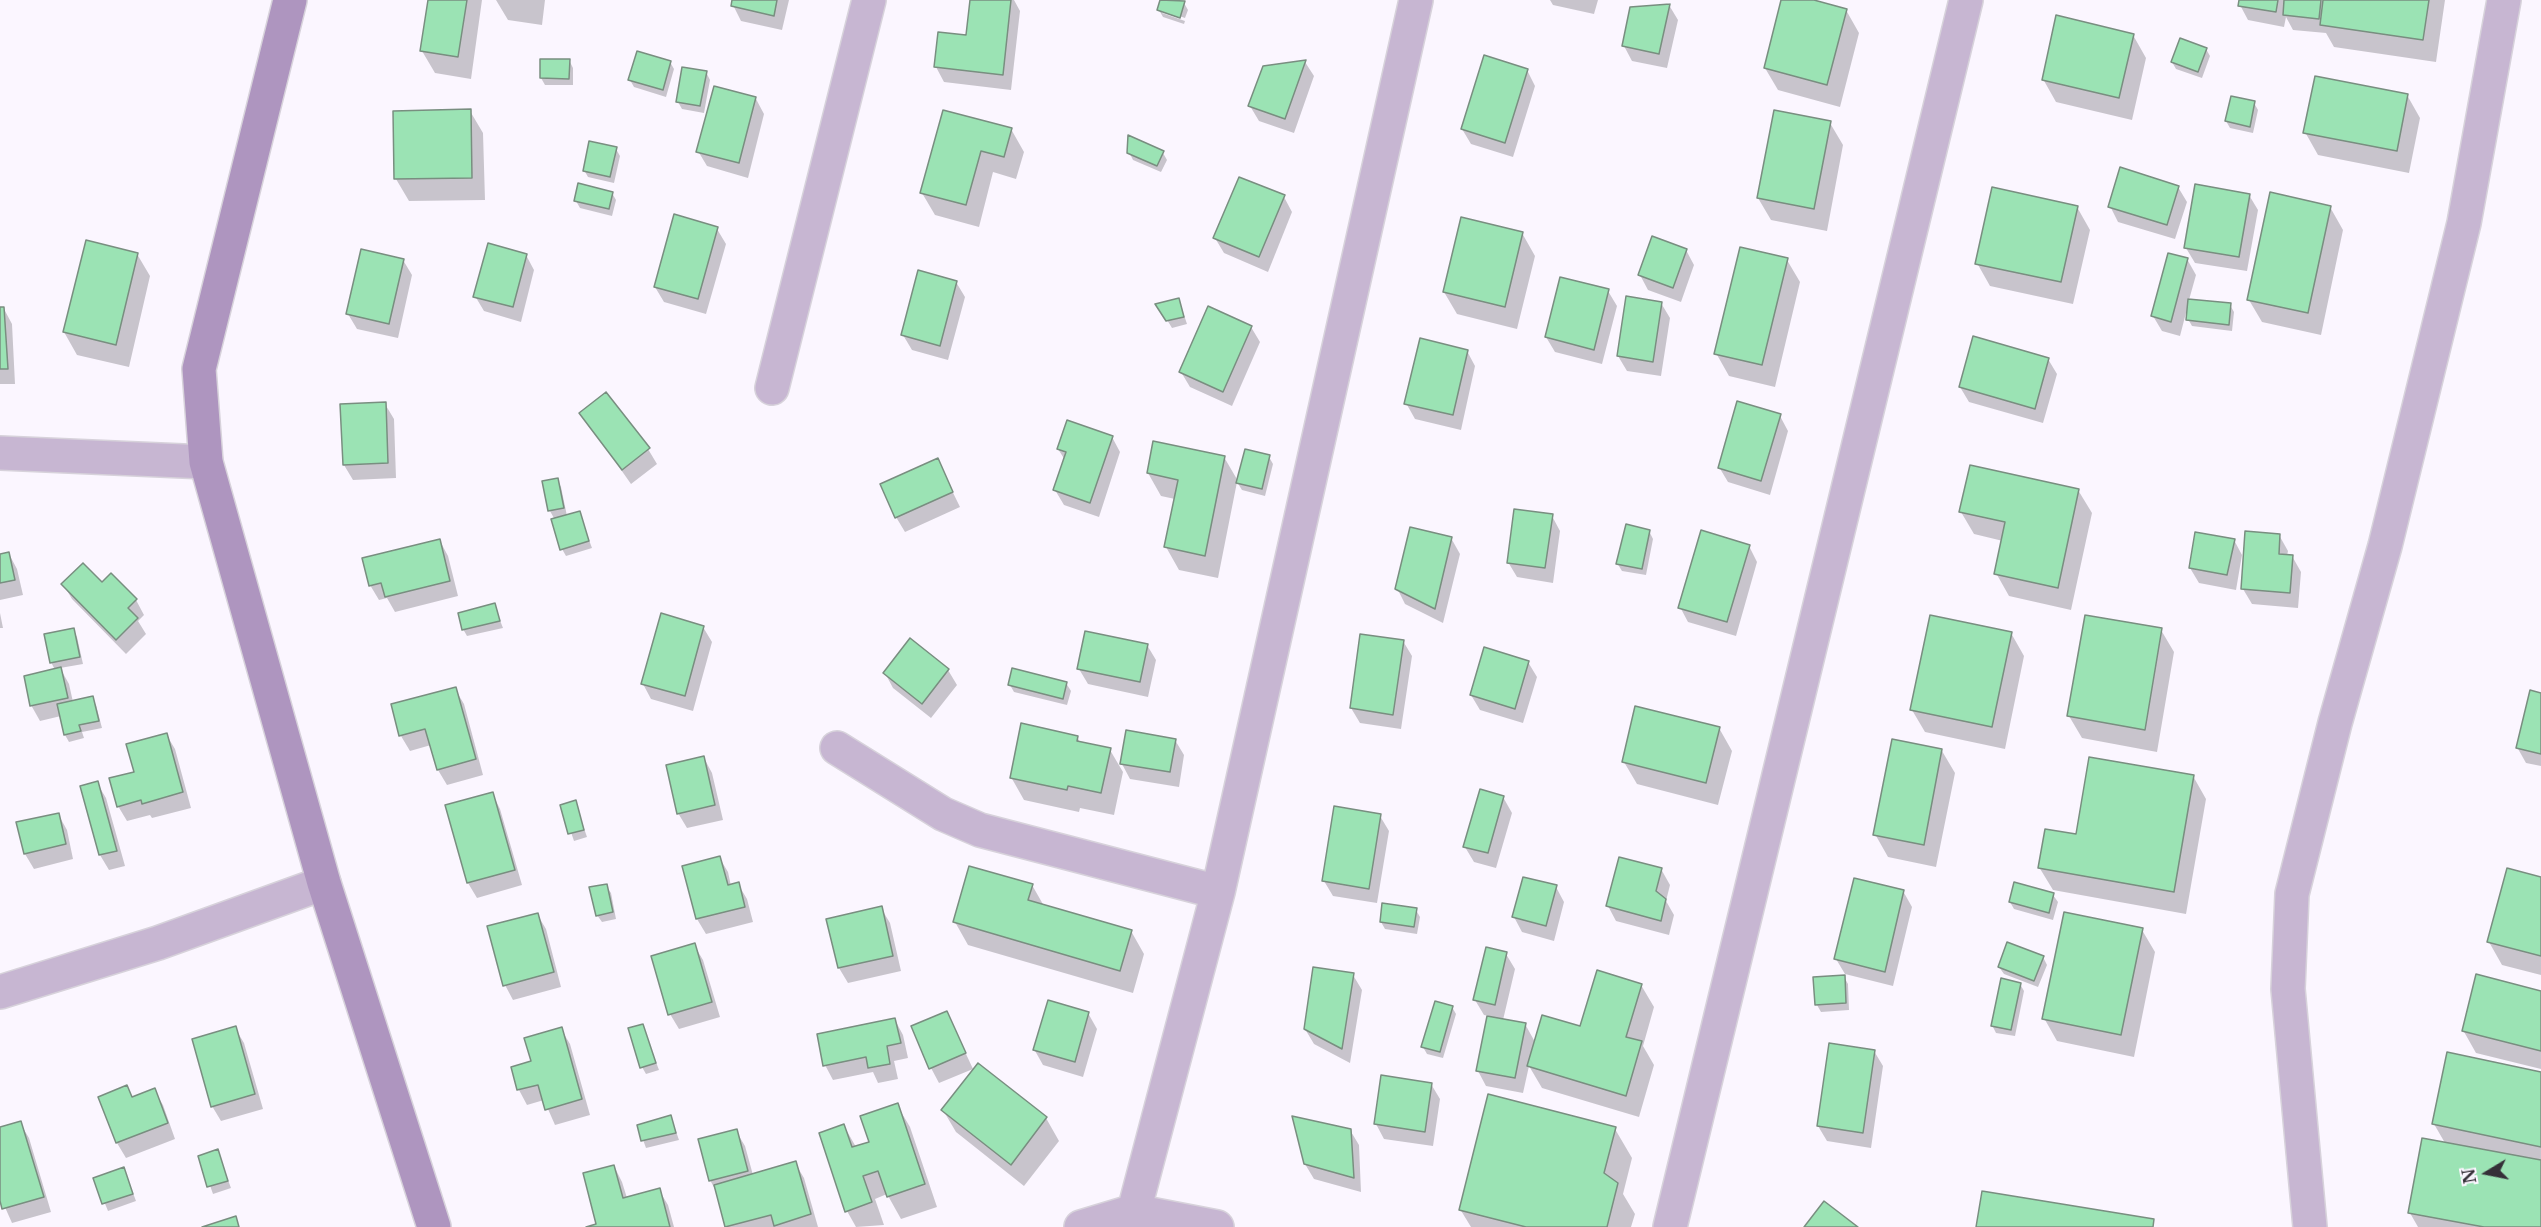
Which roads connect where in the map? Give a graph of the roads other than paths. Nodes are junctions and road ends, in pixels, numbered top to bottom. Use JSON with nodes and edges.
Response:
{"nodes":[{"id":1,"x":290,"y":0,"type":"edge"},
{"id":2,"x":869,"y":0,"type":"edge"},
{"id":3,"x":1416,"y":0,"type":"edge"},
{"id":4,"x":1966,"y":0,"type":"edge"},
{"id":5,"x":2504,"y":0,"type":"edge"},
{"id":6,"x":772,"y":388,"type":"dead end"},
{"id":7,"x":0,"y":453,"type":"edge"},
{"id":8,"x":206,"y":462,"type":"junction"},
{"id":9,"x":837,"y":748,"type":"dead end"},
{"id":10,"x":324,"y":883,"type":"junction"},
{"id":11,"x":1218,"y":892,"type":"junction"},
{"id":12,"x":0,"y":992,"type":"edge"},
{"id":13,"x":1134,"y":1211,"type":"junction"},
{"id":14,"x":434,"y":1227,"type":"edge"},
{"id":15,"x":1081,"y":1227,"type":"edge"},
{"id":16,"x":1217,"y":1227,"type":"edge"},
{"id":17,"x":1670,"y":1227,"type":"edge"},
{"id":18,"x":2310,"y":1227,"type":"edge"}],
"edges":[{"from":1,"to":8,"type":"street"},
{"from":2,"to":6,"type":"street"},
{"from":3,"to":11,"type":"street"},
{"from":4,"to":17,"type":"street"},
{"from":5,"to":18,"type":"street"},
{"from":7,"to":8,"type":"street"},
{"from":8,"to":10,"type":"street"},
{"from":9,"to":11,"type":"street"},
{"from":10,"to":12,"type":"street"},
{"from":10,"to":14,"type":"street"},
{"from":11,"to":13,"type":"street"},
{"from":13,"to":15,"type":"street"},
{"from":13,"to":16,"type":"street"}]}
